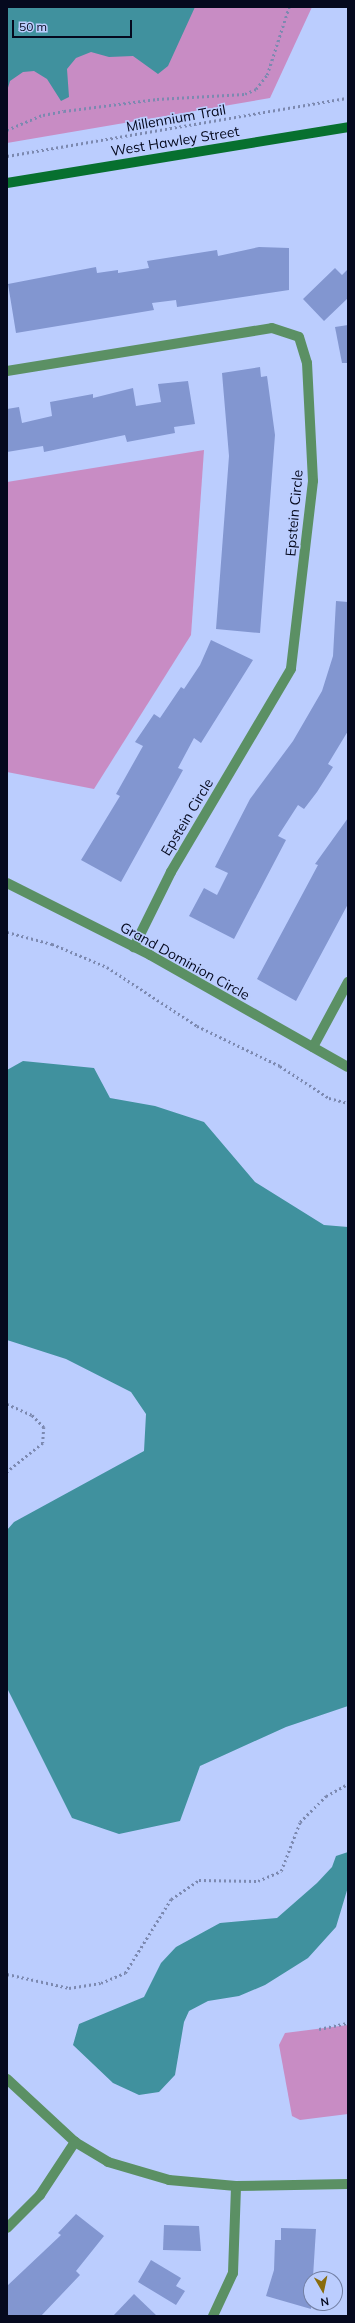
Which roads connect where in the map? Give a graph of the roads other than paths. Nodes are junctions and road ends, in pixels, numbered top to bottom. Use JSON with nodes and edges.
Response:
{"nodes":[{"id":1,"x":348,"y":127,"type":"edge"},
{"id":2,"x":7,"y":183,"type":"edge"},
{"id":3,"x":7,"y":371,"type":"edge"},
{"id":4,"x":7,"y":883,"type":"edge"},
{"id":5,"x":134,"y":948,"type":"junction"},
{"id":6,"x":348,"y":982,"type":"edge"},
{"id":7,"x":313,"y":1048,"type":"junction"},
{"id":8,"x":348,"y":1067,"type":"edge"},
{"id":9,"x":7,"y":2078,"type":"edge"},
{"id":10,"x":75,"y":2142,"type":"junction"},
{"id":11,"x":348,"y":2184,"type":"edge"},
{"id":12,"x":236,"y":2186,"type":"junction"},
{"id":13,"x":7,"y":2228,"type":"edge"},
{"id":14,"x":213,"y":2316,"type":"edge"}],
"edges":[{"from":1,"to":2,"type":"street","name":"West Hawley Street"},
{"from":3,"to":5,"type":"street","name":"Epstein Circle"},
{"from":4,"to":5,"type":"street","name":"Grand Dominion Circle"},
{"from":5,"to":7,"type":"street","name":"Grand Dominion Circle"},
{"from":6,"to":7,"type":"street"},
{"from":7,"to":8,"type":"street","name":"Grand Dominion Circle"},
{"from":9,"to":10,"type":"street"},
{"from":10,"to":12,"type":"street"},
{"from":10,"to":13,"type":"street"},
{"from":11,"to":12,"type":"street"},
{"from":12,"to":14,"type":"street"}]}
